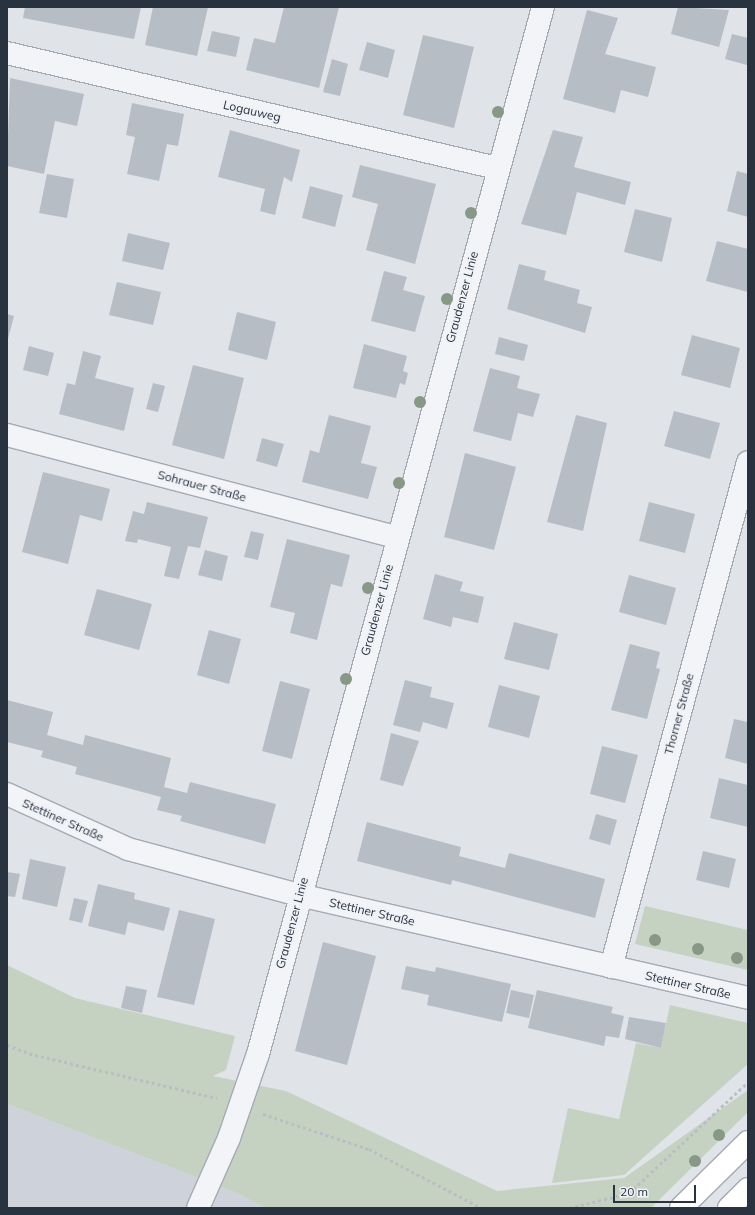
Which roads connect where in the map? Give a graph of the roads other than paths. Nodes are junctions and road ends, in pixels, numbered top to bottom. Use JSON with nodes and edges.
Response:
{"nodes":[{"id":1,"x":542,"y":7,"type":"edge"},
{"id":2,"x":7,"y":53,"type":"edge"},
{"id":3,"x":497,"y":168,"type":"junction"},
{"id":4,"x":7,"y":435,"type":"edge"},
{"id":5,"x":748,"y":462,"type":"edge"},
{"id":6,"x":397,"y":538,"type":"junction"},
{"id":7,"x":7,"y":794,"type":"edge"},
{"id":8,"x":299,"y":895,"type":"junction"},
{"id":9,"x":611,"y":967,"type":"junction"},
{"id":10,"x":748,"y":998,"type":"edge"},
{"id":11,"x":748,"y":1142,"type":"edge"},
{"id":12,"x":748,"y":1189,"type":"edge"},
{"id":13,"x":198,"y":1208,"type":"edge"},
{"id":14,"x":681,"y":1208,"type":"edge"},
{"id":15,"x":729,"y":1208,"type":"edge"}],
"edges":[{"from":1,"to":3,"type":"street","name":"Graudenzer Linie"},
{"from":2,"to":3,"type":"street","name":"Logauweg"},
{"from":3,"to":6,"type":"street","name":"Graudenzer Linie"},
{"from":4,"to":6,"type":"street","name":"Sohrauer Straße"},
{"from":5,"to":9,"type":"street","name":"Thorner Straße"},
{"from":6,"to":8,"type":"street","name":"Graudenzer Linie"},
{"from":7,"to":8,"type":"street","name":"Stettiner Straße"},
{"from":8,"to":9,"type":"street","name":"Stettiner Straße"},
{"from":8,"to":13,"type":"street","name":"Graudenzer Linie"},
{"from":9,"to":10,"type":"street","name":"Stettiner Straße"},
{"from":11,"to":14,"type":"main road"},
{"from":12,"to":15,"type":"main road"}]}
